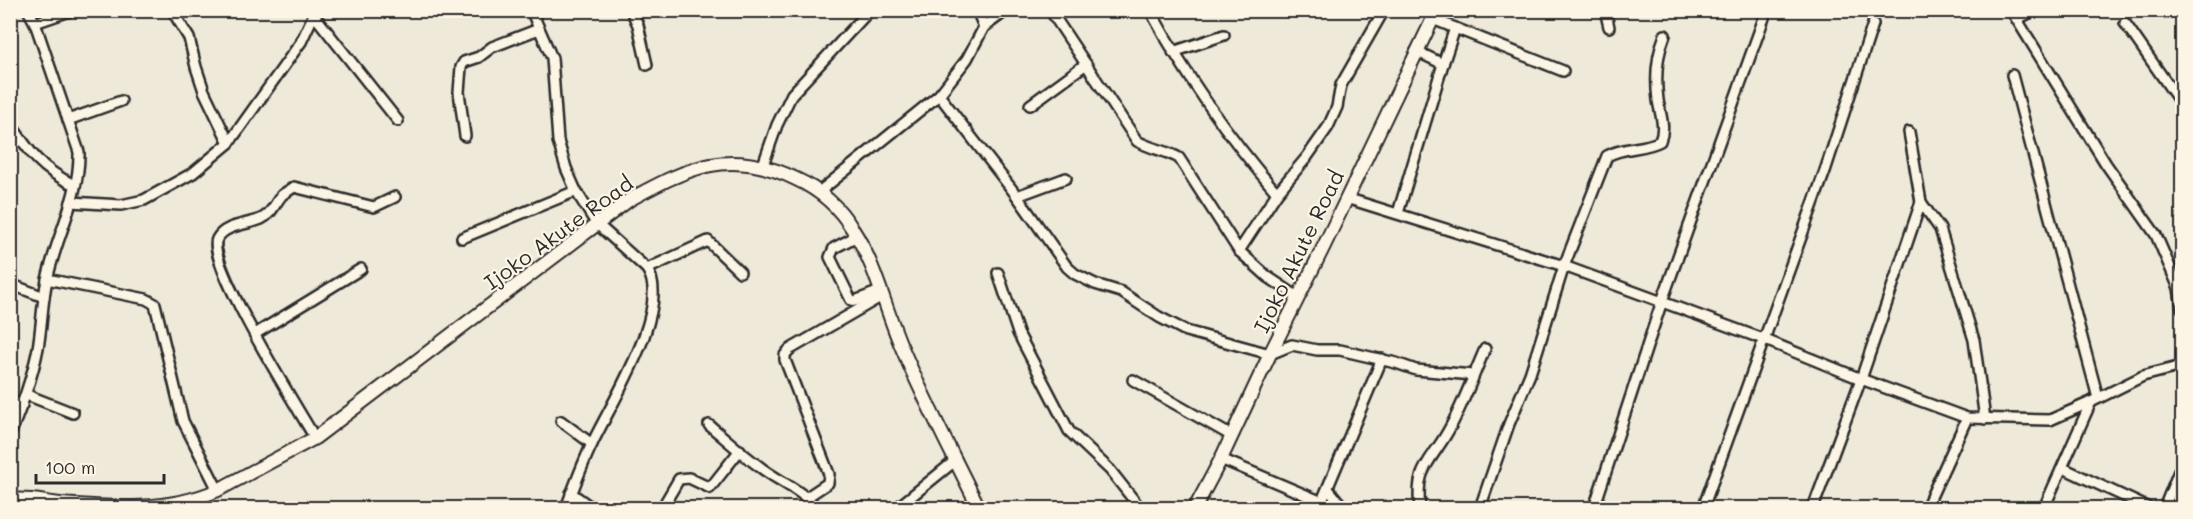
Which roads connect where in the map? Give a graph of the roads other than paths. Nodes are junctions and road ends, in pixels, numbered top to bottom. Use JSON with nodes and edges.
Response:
{"nodes":[{"id":1,"x":28,"y":10,"type":"edge"},
{"id":2,"x":73,"y":10,"type":"edge"},
{"id":3,"x":172,"y":10,"type":"edge"},
{"id":4,"x":531,"y":10,"type":"edge"},
{"id":5,"x":631,"y":10,"type":"edge"},
{"id":6,"x":870,"y":10,"type":"edge"},
{"id":7,"x":977,"y":10,"type":"edge"},
{"id":8,"x":1007,"y":10,"type":"edge"},
{"id":9,"x":1050,"y":10,"type":"edge"},
{"id":10,"x":1150,"y":10,"type":"edge"},
{"id":11,"x":1384,"y":10,"type":"edge"},
{"id":12,"x":1605,"y":10,"type":"edge"},
{"id":13,"x":2011,"y":10,"type":"edge"},
{"id":14,"x":2036,"y":10,"type":"edge"},
{"id":15,"x":315,"y":13,"type":"edge"},
{"id":16,"x":1435,"y":15,"type":"edge"},
{"id":17,"x":1764,"y":18,"type":"dead end"},
{"id":18,"x":2017,"y":20,"type":"junction"},
{"id":19,"x":35,"y":23,"type":"junction"},
{"id":20,"x":1873,"y":24,"type":"dead end"},
{"id":21,"x":2125,"y":24,"type":"dead end"},
{"id":22,"x":984,"y":27,"type":"junction"},
{"id":23,"x":1610,"y":27,"type":"dead end"},
{"id":24,"x":1455,"y":28,"type":"junction"},
{"id":25,"x":539,"y":29,"type":"junction"},
{"id":26,"x":1224,"y":35,"type":"dead end"},
{"id":27,"x":1665,"y":35,"type":"dead end"},
{"id":28,"x":1416,"y":51,"type":"junction"},
{"id":29,"x":1173,"y":52,"type":"junction"},
{"id":30,"x":1086,"y":64,"type":"junction"},
{"id":31,"x":1443,"y":64,"type":"junction"},
{"id":32,"x":647,"y":65,"type":"dead end"},
{"id":33,"x":1563,"y":70,"type":"dead end"},
{"id":34,"x":2012,"y":75,"type":"dead end"},
{"id":35,"x":939,"y":95,"type":"junction"},
{"id":36,"x":122,"y":101,"type":"dead end"},
{"id":37,"x":1030,"y":105,"type":"dead end"},
{"id":38,"x":2182,"y":105,"type":"edge"},
{"id":39,"x":68,"y":120,"type":"junction"},
{"id":40,"x":398,"y":121,"type":"dead end"},
{"id":41,"x":10,"y":123,"type":"edge"},
{"id":42,"x":1910,"y":132,"type":"dead end"},
{"id":43,"x":465,"y":136,"type":"dead end"},
{"id":44,"x":229,"y":144,"type":"junction"},
{"id":45,"x":763,"y":165,"type":"junction"},
{"id":46,"x":1066,"y":178,"type":"dead end"},
{"id":47,"x":74,"y":185,"type":"junction"},
{"id":48,"x":576,"y":191,"type":"junction"},
{"id":49,"x":819,"y":192,"type":"junction"},
{"id":50,"x":1277,"y":193,"type":"junction"},
{"id":51,"x":1017,"y":196,"type":"junction"},
{"id":52,"x":395,"y":197,"type":"dead end"},
{"id":53,"x":1346,"y":198,"type":"junction"},
{"id":54,"x":71,"y":202,"type":"junction"},
{"id":55,"x":1921,"y":202,"type":"junction"},
{"id":56,"x":1398,"y":213,"type":"junction"},
{"id":57,"x":596,"y":223,"type":"junction"},
{"id":58,"x":857,"y":236,"type":"junction"},
{"id":59,"x":462,"y":238,"type":"dead end"},
{"id":60,"x":1239,"y":251,"type":"junction"},
{"id":61,"x":1564,"y":266,"type":"junction"},
{"id":62,"x":361,"y":269,"type":"dead end"},
{"id":63,"x":647,"y":269,"type":"junction"},
{"id":64,"x":740,"y":272,"type":"dead end"},
{"id":65,"x":998,"y":273,"type":"dead end"},
{"id":66,"x":47,"y":279,"type":"junction"},
{"id":67,"x":10,"y":284,"type":"edge"},
{"id":68,"x":881,"y":293,"type":"junction"},
{"id":69,"x":44,"y":297,"type":"junction"},
{"id":70,"x":1298,"y":297,"type":"junction"},
{"id":71,"x":1662,"y":301,"type":"junction"},
{"id":72,"x":2182,"y":308,"type":"edge"},
{"id":73,"x":255,"y":334,"type":"junction"},
{"id":74,"x":1763,"y":339,"type":"junction"},
{"id":75,"x":1485,"y":349,"type":"dead end"},
{"id":76,"x":1270,"y":354,"type":"junction"},
{"id":77,"x":1382,"y":359,"type":"junction"},
{"id":78,"x":2182,"y":366,"type":"edge"},
{"id":79,"x":1473,"y":375,"type":"junction"},
{"id":80,"x":1861,"y":379,"type":"junction"},
{"id":81,"x":1133,"y":380,"type":"dead end"},
{"id":82,"x":27,"y":395,"type":"junction"},
{"id":83,"x":10,"y":400,"type":"edge"},
{"id":84,"x":2095,"y":400,"type":"junction"},
{"id":85,"x":22,"y":405,"type":"junction"},
{"id":86,"x":73,"y":413,"type":"dead end"},
{"id":87,"x":1967,"y":418,"type":"junction"},
{"id":88,"x":1985,"y":419,"type":"junction"},
{"id":89,"x":561,"y":421,"type":"dead end"},
{"id":90,"x":709,"y":425,"type":"dead end"},
{"id":91,"x":10,"y":435,"type":"edge"},
{"id":92,"x":1232,"y":436,"type":"junction"},
{"id":93,"x":315,"y":438,"type":"junction"},
{"id":94,"x":592,"y":444,"type":"junction"},
{"id":95,"x":740,"y":450,"type":"junction"},
{"id":96,"x":1221,"y":459,"type":"junction"},
{"id":97,"x":956,"y":460,"type":"junction"},
{"id":98,"x":2182,"y":464,"type":"edge"},
{"id":99,"x":2063,"y":468,"type":"junction"},
{"id":100,"x":1328,"y":489,"type":"junction"},
{"id":101,"x":218,"y":490,"type":"junction"},
{"id":102,"x":572,"y":493,"type":"junction"},
{"id":103,"x":807,"y":497,"type":"junction"},
{"id":104,"x":10,"y":500,"type":"edge"},
{"id":105,"x":1321,"y":505,"type":"edge"},
{"id":106,"x":161,"y":507,"type":"edge"},
{"id":107,"x":566,"y":508,"type":"edge"},
{"id":108,"x":592,"y":508,"type":"edge"},
{"id":109,"x":662,"y":508,"type":"edge"},
{"id":110,"x":816,"y":508,"type":"edge"},
{"id":111,"x":897,"y":508,"type":"edge"},
{"id":112,"x":979,"y":508,"type":"edge"},
{"id":113,"x":1140,"y":508,"type":"edge"},
{"id":114,"x":1195,"y":508,"type":"edge"},
{"id":115,"x":1344,"y":508,"type":"edge"},
{"id":116,"x":1420,"y":508,"type":"edge"},
{"id":117,"x":1480,"y":508,"type":"edge"},
{"id":118,"x":1594,"y":508,"type":"edge"},
{"id":119,"x":1703,"y":508,"type":"edge"},
{"id":120,"x":1813,"y":508,"type":"edge"},
{"id":121,"x":1926,"y":508,"type":"edge"},
{"id":122,"x":2044,"y":508,"type":"edge"},
{"id":123,"x":2149,"y":508,"type":"edge"},
{"id":124,"x":2164,"y":508,"type":"edge"}],
"edges":[{"from":1,"to":19,"type":"street"},
{"from":2,"to":19,"type":"street"},
{"from":3,"to":44,"type":"street"},
{"from":4,"to":25,"type":"street"},
{"from":5,"to":32,"type":"street"},
{"from":6,"to":45,"type":"street"},
{"from":7,"to":22,"type":"street"},
{"from":8,"to":22,"type":"street"},
{"from":9,"to":30,"type":"street"},
{"from":10,"to":29,"type":"street"},
{"from":11,"to":50,"type":"street"},
{"from":12,"to":23,"type":"street"},
{"from":13,"to":18,"type":"street"},
{"from":14,"to":18,"type":"street"},
{"from":15,"to":40,"type":"street"},
{"from":15,"to":44,"type":"street"},
{"from":16,"to":24,"type":"street"},
{"from":16,"to":28,"type":"main road","name":"Ijoko Akute Road"},
{"from":17,"to":71,"type":"street"},
{"from":18,"to":72,"type":"street"},
{"from":19,"to":39,"type":"street"},
{"from":20,"to":74,"type":"street"},
{"from":21,"to":38,"type":"street"},
{"from":22,"to":35,"type":"street"},
{"from":24,"to":31,"type":"street"},
{"from":24,"to":33,"type":"street"},
{"from":25,"to":43,"type":"street"},
{"from":25,"to":48,"type":"street"},
{"from":26,"to":29,"type":"street"},
{"from":27,"to":61,"type":"street"},
{"from":28,"to":31,"type":"street"},
{"from":28,"to":53,"type":"main road","name":"Ijoko Akute Road"},
{"from":29,"to":50,"type":"street"},
{"from":30,"to":37,"type":"street"},
{"from":30,"to":60,"type":"street"},
{"from":31,"to":56,"type":"street"},
{"from":34,"to":84,"type":"street"},
{"from":35,"to":49,"type":"street"},
{"from":35,"to":51,"type":"street"},
{"from":36,"to":39,"type":"street"},
{"from":39,"to":47,"type":"street"},
{"from":41,"to":47,"type":"street"},
{"from":42,"to":55,"type":"street"},
{"from":44,"to":54,"type":"street"},
{"from":45,"to":49,"type":"main road","name":"Ijoko Akute Road"},
{"from":45,"to":57,"type":"main road","name":"Ijoko Akute Road"},
{"from":46,"to":51,"type":"street"},
{"from":47,"to":54,"type":"street"},
{"from":48,"to":57,"type":"street"},
{"from":48,"to":59,"type":"street"},
{"from":49,"to":58,"type":"main road","name":"Ijoko Akute Road"},
{"from":50,"to":60,"type":"street"},
{"from":51,"to":76,"type":"street"},
{"from":52,"to":73,"type":"street"},
{"from":53,"to":56,"type":"street"},
{"from":53,"to":70,"type":"main road","name":"Ijoko Akute Road"},
{"from":54,"to":66,"type":"street"},
{"from":55,"to":80,"type":"street"},
{"from":55,"to":88,"type":"street"},
{"from":56,"to":61,"type":"street"},
{"from":57,"to":63,"type":"street"},
{"from":57,"to":93,"type":"main road","name":"Ijoko Akute Road"},
{"from":58,"to":68,"type":"main road","name":"Ijoko Akute Road"},
{"from":58,"to":68,"type":"street"},
{"from":60,"to":70,"type":"street"},
{"from":61,"to":71,"type":"street"},
{"from":61,"to":117,"type":"street"},
{"from":62,"to":73,"type":"street"},
{"from":63,"to":64,"type":"street"},
{"from":63,"to":94,"type":"street"},
{"from":65,"to":113,"type":"street"},
{"from":66,"to":69,"type":"street"},
{"from":66,"to":101,"type":"street"},
{"from":67,"to":69,"type":"street"},
{"from":68,"to":97,"type":"main road","name":"Ijoko Akute Road"},
{"from":68,"to":103,"type":"street"},
{"from":69,"to":82,"type":"street"},
{"from":70,"to":76,"type":"main road","name":"Ijoko Akute Road"},
{"from":71,"to":74,"type":"street"},
{"from":71,"to":118,"type":"street"},
{"from":73,"to":93,"type":"street"},
{"from":74,"to":80,"type":"street"},
{"from":74,"to":119,"type":"street"},
{"from":75,"to":79,"type":"street"},
{"from":76,"to":77,"type":"street"},
{"from":76,"to":92,"type":"main road","name":"Ijoko Akute Road"},
{"from":77,"to":79,"type":"street"},
{"from":77,"to":100,"type":"street"},
{"from":78,"to":84,"type":"street"},
{"from":79,"to":116,"type":"street"},
{"from":80,"to":87,"type":"street"},
{"from":80,"to":120,"type":"street"},
{"from":81,"to":92,"type":"street"},
{"from":82,"to":85,"type":"street"},
{"from":82,"to":86,"type":"street"},
{"from":83,"to":85,"type":"street"},
{"from":84,"to":88,"type":"street"},
{"from":84,"to":99,"type":"street"},
{"from":85,"to":91,"type":"street"},
{"from":87,"to":88,"type":"street"},
{"from":87,"to":121,"type":"street"},
{"from":89,"to":94,"type":"street"},
{"from":90,"to":95,"type":"street"},
{"from":92,"to":96,"type":"main road","name":"Ijoko Akute Road"},
{"from":93,"to":101,"type":"main road","name":"Ijoko Akute Road"},
{"from":94,"to":102,"type":"street"},
{"from":95,"to":103,"type":"street"},
{"from":95,"to":109,"type":"street"},
{"from":96,"to":105,"type":"street"},
{"from":96,"to":114,"type":"main road","name":"Ijoko Akute Road"},
{"from":97,"to":111,"type":"street"},
{"from":97,"to":112,"type":"main road","name":"Ijoko Akute Road"},
{"from":98,"to":124,"type":"street"},
{"from":99,"to":122,"type":"street"},
{"from":99,"to":123,"type":"street"},
{"from":100,"to":105,"type":"street"},
{"from":100,"to":115,"type":"street"},
{"from":101,"to":106,"type":"main road","name":"Ijoko Akute Road"},
{"from":102,"to":107,"type":"street"},
{"from":102,"to":108,"type":"street"},
{"from":103,"to":110,"type":"street"},
{"from":104,"to":106,"type":"main road","name":"Ijoko Akute Road"}]}
